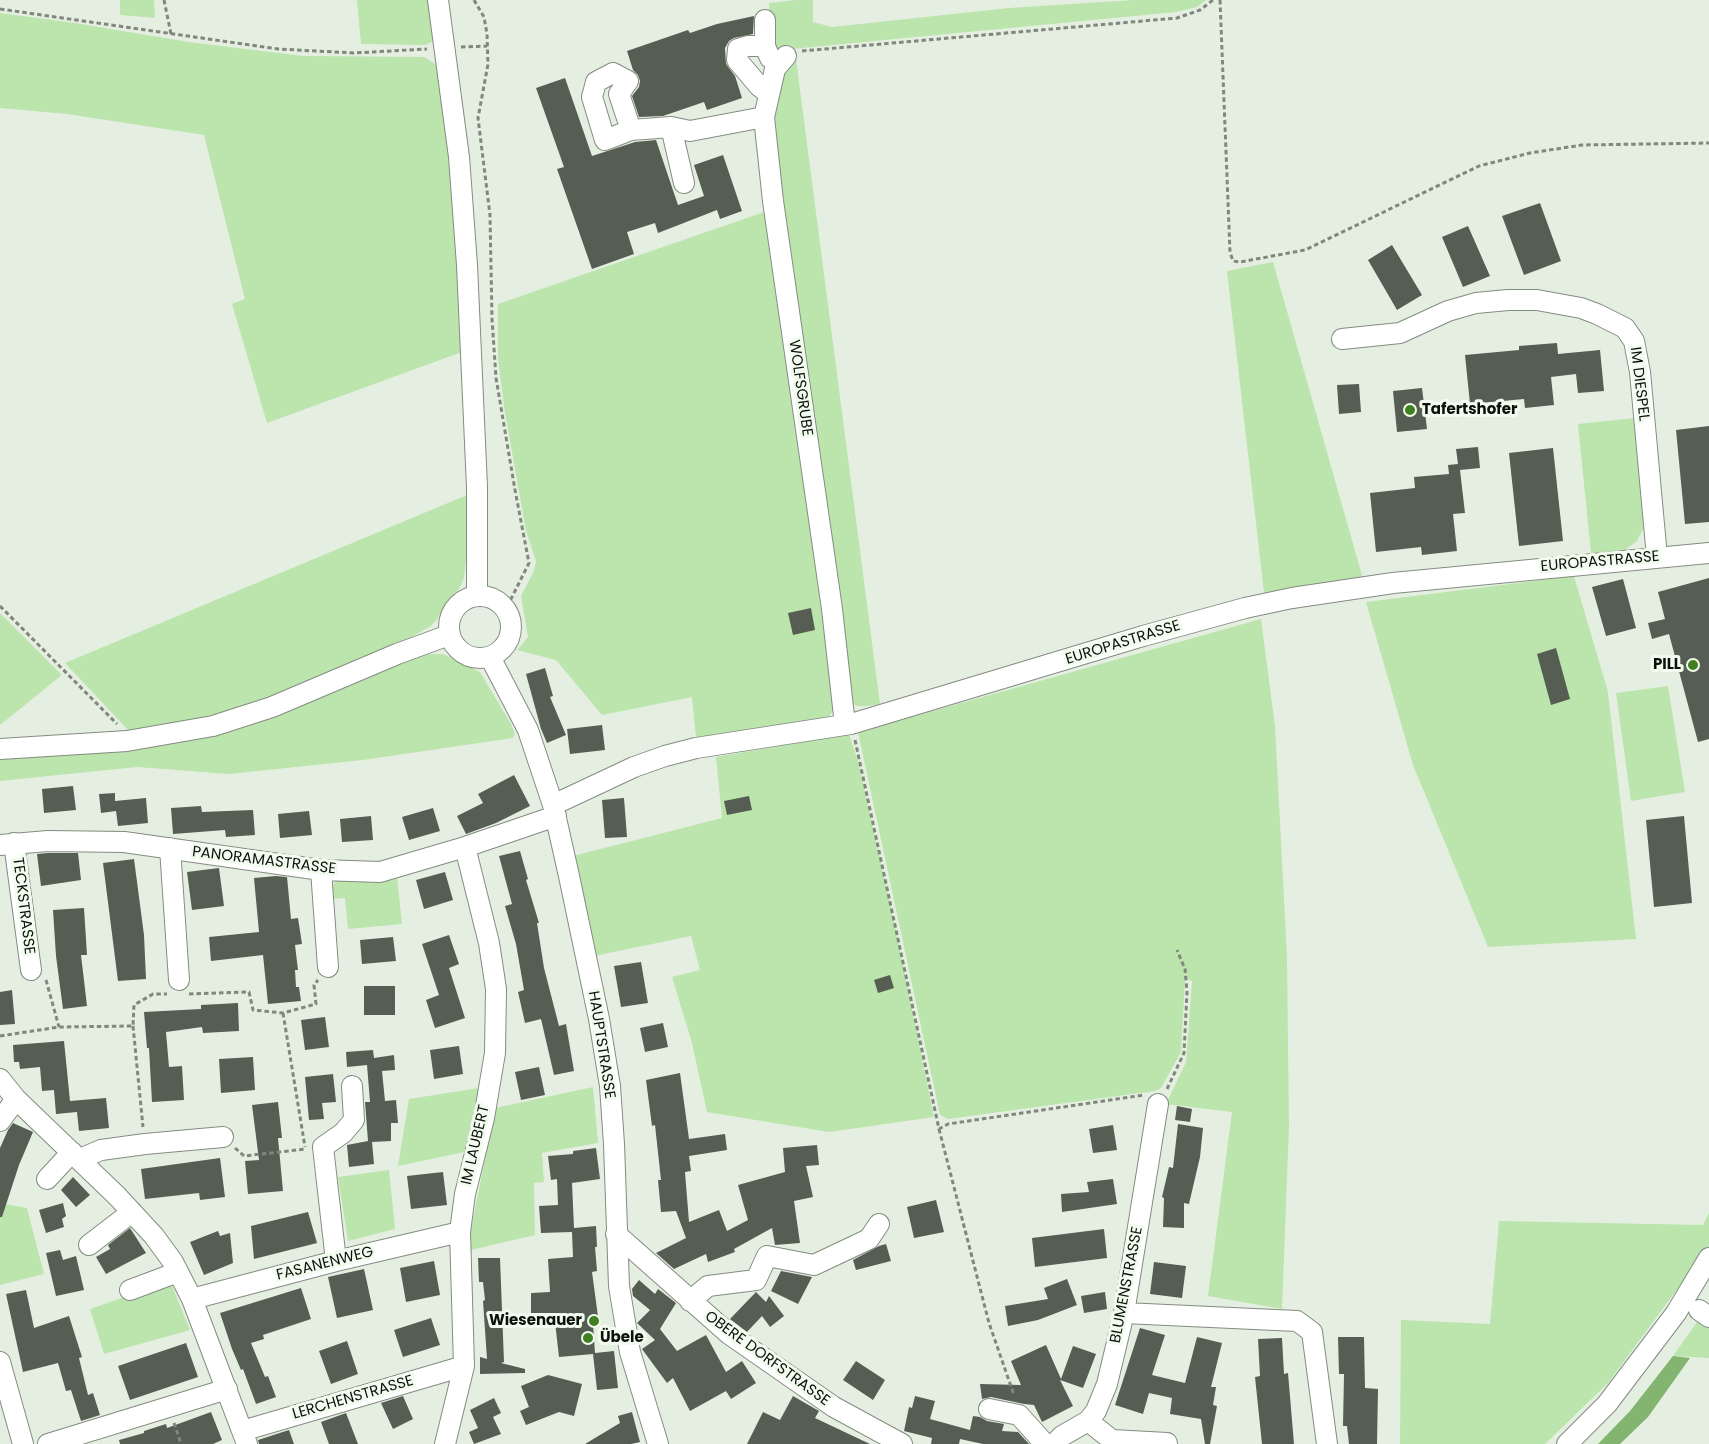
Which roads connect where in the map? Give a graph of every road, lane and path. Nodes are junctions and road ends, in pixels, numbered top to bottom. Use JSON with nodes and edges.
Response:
{"nodes":[{"id":1,"x":164,"y":0,"type":"edge"},
{"id":2,"x":438,"y":0,"type":"edge"},
{"id":3,"x":474,"y":0,"type":"edge"},
{"id":4,"x":1213,"y":0,"type":"edge"},
{"id":5,"x":1220,"y":0,"type":"edge"},
{"id":6,"x":0,"y":9,"type":"edge"},
{"id":7,"x":765,"y":20,"type":"dead end"},
{"id":8,"x":171,"y":34,"type":"junction"},
{"id":9,"x":487,"y":46,"type":"junction"},
{"id":10,"x":765,"y":46,"type":"junction"},
{"id":11,"x":445,"y":48,"type":"junction"},
{"id":12,"x":780,"y":62,"type":"junction"},
{"id":13,"x":768,"y":93,"type":"junction"},
{"id":14,"x":764,"y":117,"type":"junction"},
{"id":15,"x":671,"y":127,"type":"junction"},
{"id":16,"x":631,"y":130,"type":"dead end"},
{"id":17,"x":1709,"y":143,"type":"edge"},
{"id":18,"x":684,"y":183,"type":"dead end"},
{"id":19,"x":1342,"y":339,"type":"dead end"},
{"id":20,"x":1709,"y":553,"type":"edge"},
{"id":21,"x":1657,"y":557,"type":"junction"},
{"id":22,"x":477,"y":595,"type":"junction"},
{"id":23,"x":0,"y":606,"type":"edge"},
{"id":24,"x":506,"y":609,"type":"junction"},
{"id":25,"x":449,"y":635,"type":"junction"},
{"id":26,"x":490,"y":657,"type":"junction"},
{"id":27,"x":848,"y":725,"type":"junction"},
{"id":28,"x":127,"y":741,"type":"junction"},
{"id":29,"x":0,"y":749,"type":"edge"},
{"id":30,"x":554,"y":810,"type":"junction"},
{"id":31,"x":7,"y":844,"type":"edge"},
{"id":32,"x":465,"y":847,"type":"junction"},
{"id":33,"x":170,"y":848,"type":"junction"},
{"id":34,"x":321,"y":870,"type":"junction"},
{"id":35,"x":1177,"y":950,"type":"dead end"},
{"id":36,"x":328,"y":967,"type":"joint"},
{"id":37,"x":31,"y":970,"type":"joint"},
{"id":38,"x":181,"y":989,"type":"junction"},
{"id":39,"x":282,"y":1013,"type":"junction"},
{"id":40,"x":133,"y":1026,"type":"junction"},
{"id":41,"x":59,"y":1027,"type":"junction"},
{"id":42,"x":0,"y":1036,"type":"edge"},
{"id":43,"x":0,"y":1079,"type":"edge"},
{"id":44,"x":352,"y":1086,"type":"dead end"},
{"id":45,"x":16,"y":1099,"type":"junction"},
{"id":46,"x":1158,"y":1104,"type":"junction"},
{"id":47,"x":0,"y":1121,"type":"edge"},
{"id":48,"x":939,"y":1129,"type":"junction"},
{"id":49,"x":223,"y":1137,"type":"joint"},
{"id":50,"x":145,"y":1144,"type":"junction"},
{"id":51,"x":314,"y":1148,"type":"junction"},
{"id":52,"x":76,"y":1156,"type":"junction"},
{"id":53,"x":47,"y":1179,"type":"dead end"},
{"id":54,"x":132,"y":1212,"type":"junction"},
{"id":55,"x":879,"y":1224,"type":"dead end"},
{"id":56,"x":460,"y":1232,"type":"junction"},
{"id":57,"x":616,"y":1234,"type":"junction"},
{"id":58,"x":89,"y":1245,"type":"dead end"},
{"id":59,"x":1709,"y":1258,"type":"edge"},
{"id":60,"x":336,"y":1261,"type":"junction"},
{"id":61,"x":178,"y":1272,"type":"junction"},
{"id":62,"x":130,"y":1290,"type":"dead end"},
{"id":63,"x":192,"y":1299,"type":"junction"},
{"id":64,"x":690,"y":1301,"type":"junction"},
{"id":65,"x":1124,"y":1314,"type":"junction"},
{"id":66,"x":0,"y":1364,"type":"edge"},
{"id":67,"x":464,"y":1366,"type":"junction"},
{"id":68,"x":226,"y":1389,"type":"junction"},
{"id":69,"x":168,"y":1408,"type":"junction"},
{"id":70,"x":989,"y":1409,"type":"dead end"},
{"id":71,"x":1019,"y":1415,"type":"junction"},
{"id":72,"x":1088,"y":1421,"type":"junction"},
{"id":73,"x":245,"y":1438,"type":"edge"},
{"id":74,"x":1167,"y":1443,"type":"edge"},
{"id":75,"x":23,"y":1444,"type":"edge"},
{"id":76,"x":48,"y":1444,"type":"edge"},
{"id":77,"x":181,"y":1444,"type":"edge"},
{"id":78,"x":445,"y":1444,"type":"edge"},
{"id":79,"x":658,"y":1444,"type":"edge"},
{"id":80,"x":902,"y":1444,"type":"edge"},
{"id":81,"x":1045,"y":1444,"type":"edge"},
{"id":82,"x":1054,"y":1444,"type":"edge"},
{"id":83,"x":1327,"y":1444,"type":"edge"},
{"id":84,"x":1567,"y":1444,"type":"edge"}],
"edges":[{"from":1,"to":8,"type":"path"},
{"from":2,"to":11,"type":"street"},
{"from":3,"to":9,"type":"path"},
{"from":4,"to":12,"type":"path"},
{"from":5,"to":17,"type":"path"},
{"from":6,"to":8,"type":"path"},
{"from":7,"to":10,"type":"street"},
{"from":8,"to":11,"type":"path"},
{"from":9,"to":11,"type":"path"},
{"from":9,"to":24,"type":"path"},
{"from":10,"to":12,"type":"street"},
{"from":10,"to":13,"type":"street"},
{"from":11,"to":22,"type":"street"},
{"from":12,"to":13,"type":"street","name":"WOLFSGRUBE"},
{"from":13,"to":14,"type":"street","name":"WOLFSGRUBE"},
{"from":14,"to":15,"type":"street"},
{"from":14,"to":27,"type":"street","name":"WOLFSGRUBE"},
{"from":15,"to":16,"type":"street"},
{"from":15,"to":18,"type":"street"},
{"from":19,"to":21,"type":"street","name":"IM DIESPEL"},
{"from":20,"to":21,"type":"street","name":"EUROPASTRASSE"},
{"from":21,"to":27,"type":"street","name":"EUROPASTRASSE"},
{"from":22,"to":24,"type":"street"},
{"from":22,"to":25,"type":"street"},
{"from":23,"to":28,"type":"path"},
{"from":24,"to":26,"type":"street"},
{"from":25,"to":26,"type":"street"},
{"from":25,"to":28,"type":"street"},
{"from":26,"to":30,"type":"street","name":"HAUPTSTRASSE"},
{"from":27,"to":30,"type":"street","name":"EUROPASTRASSE"},
{"from":27,"to":48,"type":"path"},
{"from":28,"to":29,"type":"street"},
{"from":30,"to":32,"type":"street","name":"PANORAMASTRASSE"},
{"from":30,"to":57,"type":"street","name":"HAUPTSTRASSE"},
{"from":31,"to":33,"type":"street","name":"PANORAMASTRASSE"},
{"from":31,"to":37,"type":"street","name":"TECKSTRASSE"},
{"from":32,"to":34,"type":"street","name":"PANORAMASTRASSE"},
{"from":32,"to":56,"type":"street","name":"IM LAUBERT"},
{"from":33,"to":34,"type":"street","name":"PANORAMASTRASSE"},
{"from":33,"to":38,"type":"street"},
{"from":34,"to":36,"type":"street"},
{"from":35,"to":46,"type":"path"},
{"from":36,"to":39,"type":"path"},
{"from":37,"to":41,"type":"path"},
{"from":38,"to":39,"type":"path"},
{"from":38,"to":40,"type":"path"},
{"from":39,"to":51,"type":"path"},
{"from":40,"to":41,"type":"path"},
{"from":40,"to":50,"type":"path"},
{"from":41,"to":42,"type":"path"},
{"from":43,"to":45,"type":"street"},
{"from":44,"to":51,"type":"street"},
{"from":45,"to":47,"type":"street"},
{"from":45,"to":52,"type":"street"},
{"from":46,"to":48,"type":"path"},
{"from":46,"to":65,"type":"street","name":"BLUMENSTRASSE"},
{"from":48,"to":71,"type":"path"},
{"from":49,"to":50,"type":"street"},
{"from":49,"to":51,"type":"path"},
{"from":50,"to":52,"type":"street"},
{"from":51,"to":60,"type":"street"},
{"from":52,"to":53,"type":"street"},
{"from":52,"to":54,"type":"street"},
{"from":54,"to":58,"type":"street"},
{"from":54,"to":61,"type":"street"},
{"from":55,"to":64,"type":"street"},
{"from":56,"to":60,"type":"street","name":"FASANENWEG"},
{"from":56,"to":67,"type":"street","name":"IM LAUBERT"},
{"from":57,"to":64,"type":"street","name":"OBERE DORFSTRASSE"},
{"from":57,"to":79,"type":"street","name":"HAUPTSTRASSE"},
{"from":59,"to":84,"type":"street"},
{"from":60,"to":63,"type":"street","name":"FASANENWEG"},
{"from":61,"to":62,"type":"street"},
{"from":61,"to":63,"type":"street"},
{"from":63,"to":68,"type":"street"},
{"from":64,"to":80,"type":"street","name":"OBERE DORFSTRASSE"},
{"from":65,"to":72,"type":"street","name":"BLUMENSTRASSE"},
{"from":65,"to":83,"type":"street"},
{"from":66,"to":75,"type":"street"},
{"from":67,"to":73,"type":"street","name":"LERCHENSTRASSE"},
{"from":67,"to":78,"type":"street","name":"IM LAUBERT"},
{"from":68,"to":69,"type":"street"},
{"from":68,"to":73,"type":"street"},
{"from":69,"to":76,"type":"street"},
{"from":69,"to":77,"type":"path"},
{"from":70,"to":71,"type":"street"},
{"from":71,"to":81,"type":"street"},
{"from":72,"to":74,"type":"street"},
{"from":72,"to":82,"type":"street"}]}
